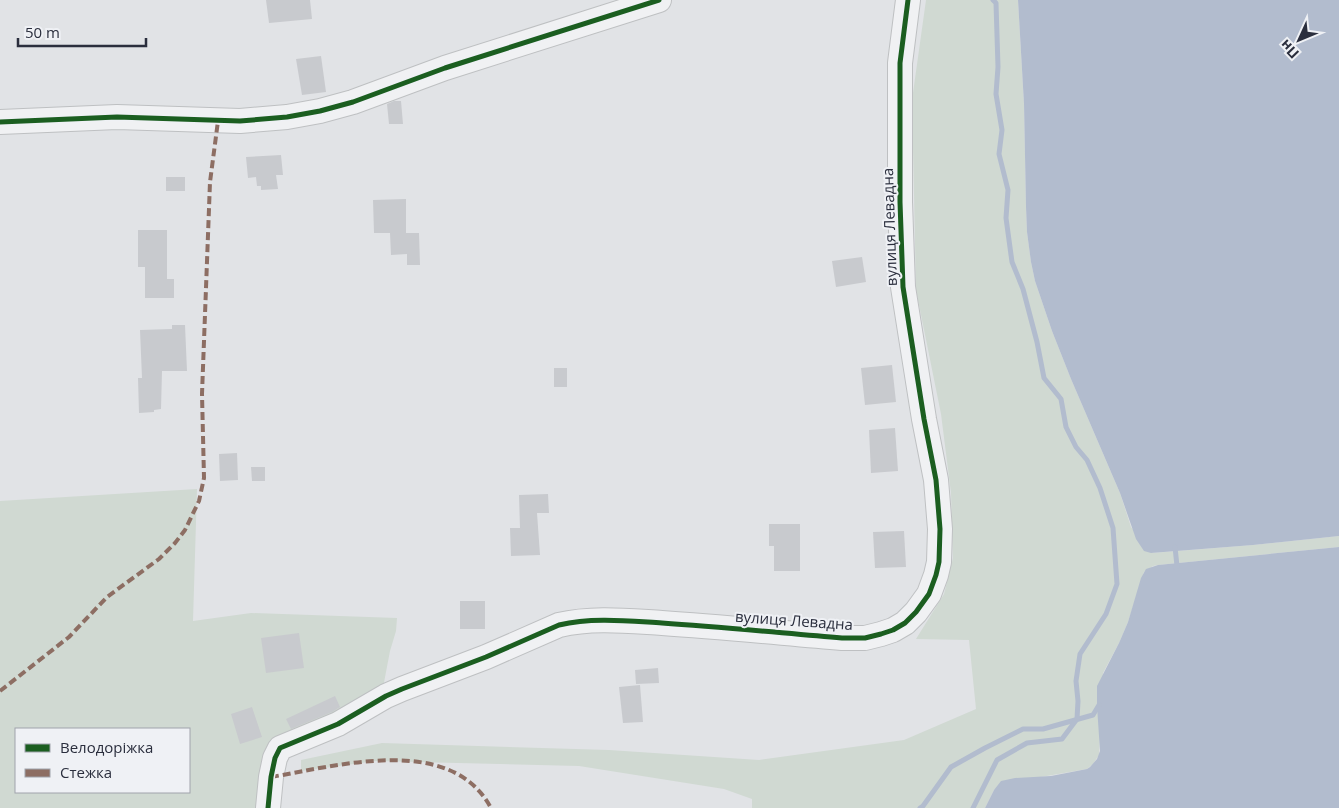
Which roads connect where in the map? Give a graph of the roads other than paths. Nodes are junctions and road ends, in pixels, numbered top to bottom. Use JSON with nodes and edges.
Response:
{"nodes":[{"id":1,"x":659,"y":0,"type":"edge"},
{"id":2,"x":908,"y":0,"type":"edge"},
{"id":3,"x":0,"y":122,"type":"edge"},
{"id":4,"x":268,"y":808,"type":"edge"}],
"edges":[{"from":1,"to":3,"type":"street"},
{"from":2,"to":4,"type":"street","name":"вулиця Левадна"}]}
